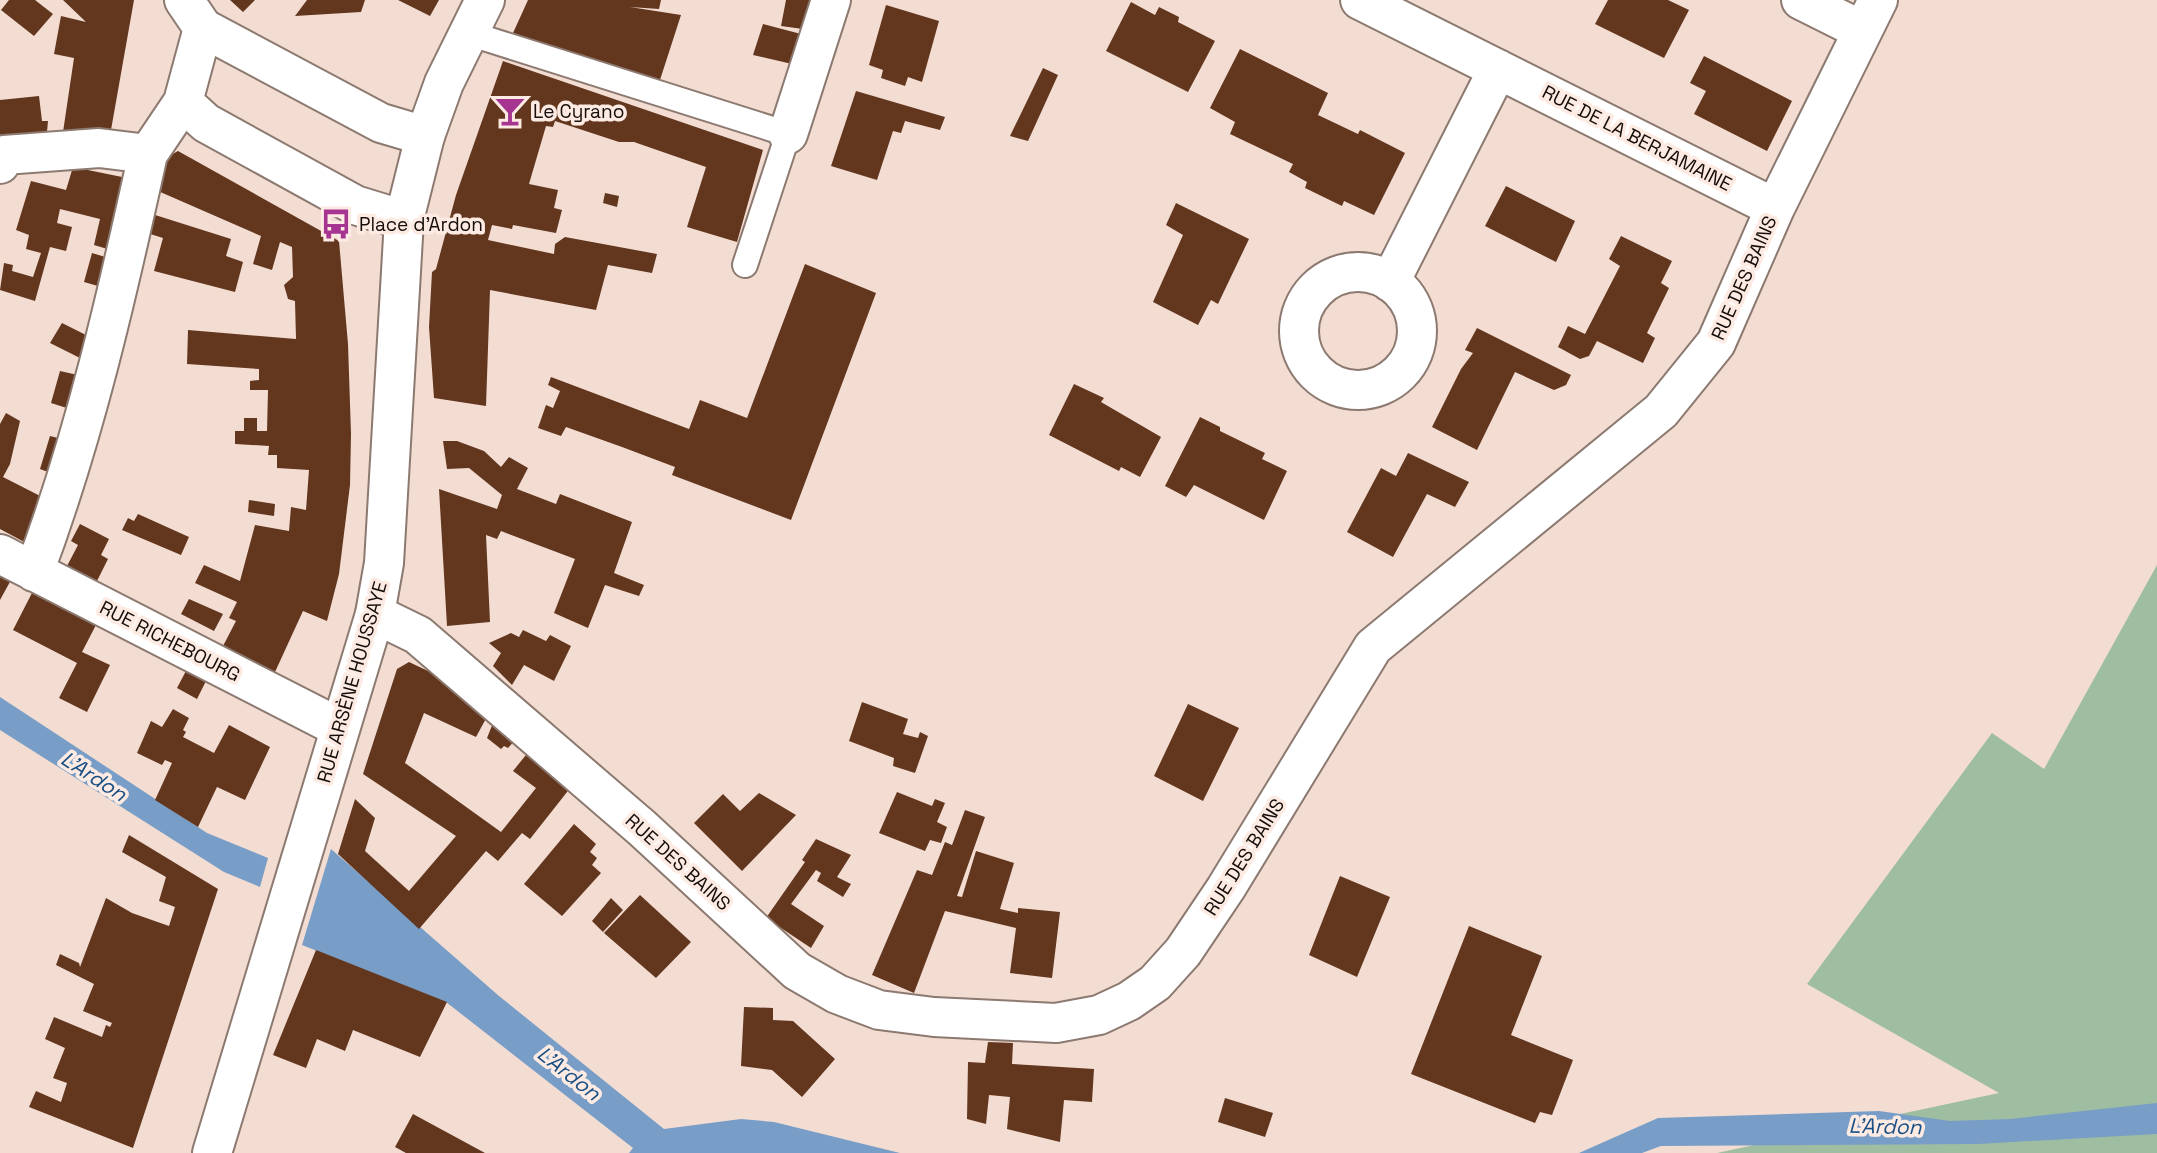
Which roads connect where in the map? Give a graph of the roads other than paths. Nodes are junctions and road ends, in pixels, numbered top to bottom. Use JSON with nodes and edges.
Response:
{"nodes":[{"id":1,"x":485,"y":0,"type":"edge"},
{"id":2,"x":831,"y":0,"type":"edge"},
{"id":3,"x":1360,"y":0,"type":"edge"},
{"id":4,"x":1801,"y":0,"type":"edge"},
{"id":5,"x":193,"y":14,"type":"edge"},
{"id":6,"x":1870,"y":15,"type":"edge"},
{"id":7,"x":468,"y":33,"type":"junction"},
{"id":8,"x":1498,"y":69,"type":"junction"},
{"id":9,"x":183,"y":102,"type":"junction"},
{"id":10,"x":788,"y":134,"type":"junction"},
{"id":11,"x":425,"y":136,"type":"junction"},
{"id":12,"x":148,"y":154,"type":"junction"},
{"id":13,"x":0,"y":163,"type":"edge"},
{"id":14,"x":1775,"y":208,"type":"junction"},
{"id":15,"x":404,"y":220,"type":"junction"},
{"id":16,"x":746,"y":265,"type":"dead end"},
{"id":17,"x":1390,"y":282,"type":"dead end"},
{"id":18,"x":0,"y":554,"type":"edge"},
{"id":19,"x":34,"y":572,"type":"junction"},
{"id":20,"x":375,"y":614,"type":"junction"},
{"id":21,"x":340,"y":728,"type":"junction"},
{"id":22,"x":212,"y":1153,"type":"edge"}],
"edges":[{"from":1,"to":7,"type":"street","name":"RUE ARSÈNE HOUSSAYE"},
{"from":2,"to":10,"type":"street"},
{"from":3,"to":8,"type":"street","name":"RUE DE LA BERJAMAINE"},
{"from":4,"to":6,"type":"street"},
{"from":5,"to":9,"type":"street"},
{"from":5,"to":11,"type":"street"},
{"from":6,"to":14,"type":"street","name":"RUE DES BAINS"},
{"from":7,"to":10,"type":"lane"},
{"from":7,"to":11,"type":"street","name":"RUE ARSÈNE HOUSSAYE"},
{"from":8,"to":14,"type":"street","name":"RUE DE LA BERJAMAINE"},
{"from":8,"to":17,"type":"street"},
{"from":9,"to":12,"type":"street"},
{"from":9,"to":15,"type":"street"},
{"from":10,"to":16,"type":"lane"},
{"from":11,"to":15,"type":"street","name":"RUE ARSÈNE HOUSSAYE"},
{"from":12,"to":13,"type":"street"},
{"from":12,"to":19,"type":"street"},
{"from":14,"to":20,"type":"street","name":"RUE DES BAINS"},
{"from":15,"to":20,"type":"street","name":"RUE ARSÈNE HOUSSAYE"},
{"from":18,"to":19,"type":"street","name":"RUE RICHEBOURG"},
{"from":19,"to":21,"type":"street","name":"RUE RICHEBOURG"},
{"from":20,"to":21,"type":"street","name":"RUE ARSÈNE HOUSSAYE"},
{"from":21,"to":22,"type":"street","name":"RUE ARSÈNE HOUSSAYE"}]}
